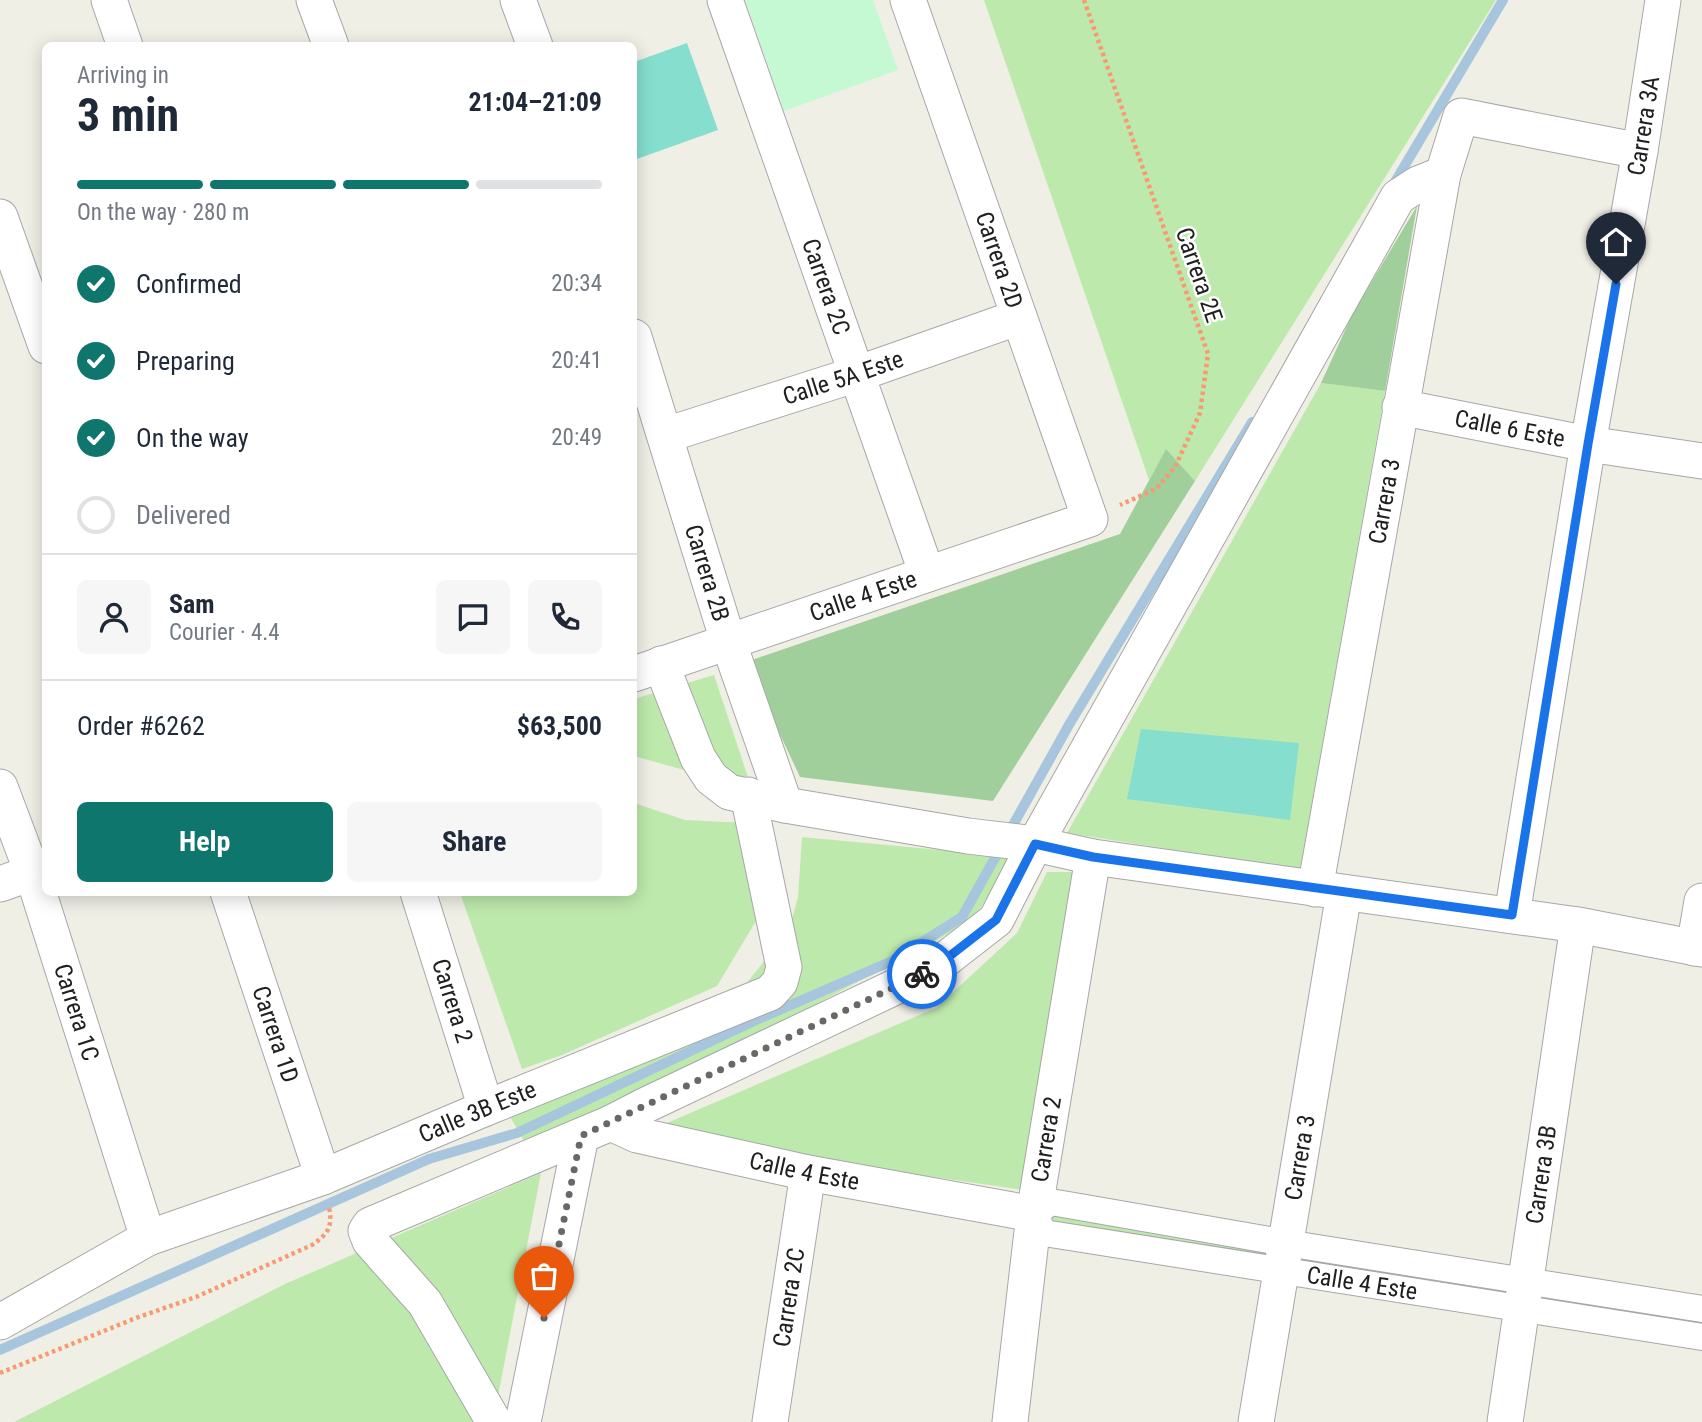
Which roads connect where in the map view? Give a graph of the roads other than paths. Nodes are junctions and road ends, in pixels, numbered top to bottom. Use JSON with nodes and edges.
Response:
{"nodes":[{"id":1,"x":108,"y":0,"type":"edge"},
{"id":2,"x":314,"y":0,"type":"edge"},
{"id":3,"x":518,"y":0,"type":"edge"},
{"id":4,"x":725,"y":0,"type":"edge"},
{"id":5,"x":908,"y":0,"type":"edge"},
{"id":6,"x":1663,"y":0,"type":"edge"},
{"id":7,"x":124,"y":42,"type":"edge"},
{"id":8,"x":330,"y":42,"type":"edge"},
{"id":9,"x":534,"y":42,"type":"edge"},
{"id":10,"x":1640,"y":151,"type":"junction"},
{"id":11,"x":1443,"y":174,"type":"junction"},
{"id":12,"x":0,"y":217,"type":"edge"},
{"id":13,"x":24,"y":290,"type":"edge"},
{"id":14,"x":1019,"y":317,"type":"junction"},
{"id":15,"x":42,"y":336,"type":"edge"},
{"id":16,"x":637,"y":346,"type":"edge"},
{"id":17,"x":856,"y":374,"type":"junction"},
{"id":18,"x":1400,"y":407,"type":"junction"},
{"id":19,"x":666,"y":435,"type":"junction"},
{"id":20,"x":1588,"y":444,"type":"junction"},
{"id":21,"x":1702,"y":461,"type":"edge"},
{"id":22,"x":1090,"y":519,"type":"joint"},
{"id":23,"x":927,"y":574,"type":"junction"},
{"id":24,"x":728,"y":641,"type":"junction"},
{"id":25,"x":647,"y":669,"type":"edge"},
{"id":26,"x":0,"y":787,"type":"edge"},
{"id":27,"x":748,"y":795,"type":"junction"},
{"id":28,"x":785,"y":805,"type":"junction"},
{"id":29,"x":1027,"y":843,"type":"junction"},
{"id":30,"x":1093,"y":857,"type":"junction"},
{"id":31,"x":26,"y":875,"type":"edge"},
{"id":32,"x":1329,"y":891,"type":"junction"},
{"id":33,"x":229,"y":896,"type":"edge"},
{"id":34,"x":419,"y":896,"type":"edge"},
{"id":35,"x":1702,"y":901,"type":"edge"},
{"id":36,"x":1512,"y":915,"type":"junction"},
{"id":37,"x":1578,"y":925,"type":"junction"},
{"id":38,"x":1698,"y":948,"type":"edge"},
{"id":39,"x":485,"y":1108,"type":"junction"},
{"id":40,"x":596,"y":1130,"type":"junction"},
{"id":41,"x":808,"y":1173,"type":"junction"},
{"id":42,"x":323,"y":1177,"type":"junction"},
{"id":43,"x":1034,"y":1214,"type":"junction"},
{"id":44,"x":148,"y":1238,"type":"junction"},
{"id":45,"x":1284,"y":1256,"type":"junction"},
{"id":46,"x":1523,"y":1294,"type":"junction"},
{"id":47,"x":1702,"y":1310,"type":"edge"},
{"id":48,"x":0,"y":1322,"type":"edge"},
{"id":49,"x":1702,"y":1337,"type":"edge"},
{"id":50,"x":494,"y":1422,"type":"edge"},
{"id":51,"x":523,"y":1422,"type":"edge"},
{"id":52,"x":770,"y":1422,"type":"edge"},
{"id":53,"x":1010,"y":1422,"type":"edge"},
{"id":54,"x":1256,"y":1422,"type":"edge"},
{"id":55,"x":1505,"y":1422,"type":"edge"}],
"edges":[{"from":1,"to":7,"type":"street"},
{"from":2,"to":8,"type":"street"},
{"from":3,"to":9,"type":"street"},
{"from":4,"to":17,"type":"street","name":"Carrera 2C"},
{"from":5,"to":14,"type":"street","name":"Carrera 2D"},
{"from":6,"to":10,"type":"street","name":"Carrera 3A"},
{"from":10,"to":11,"type":"street","name":"Carrera 3"},
{"from":10,"to":20,"type":"street","name":"Carrera 3A"},
{"from":11,"to":18,"type":"street","name":"Carrera 3"},
{"from":11,"to":29,"type":"street"},
{"from":12,"to":13,"type":"street"},
{"from":13,"to":15,"type":"street"},
{"from":14,"to":17,"type":"street","name":"Calle 5A Este"},
{"from":14,"to":22,"type":"street","name":"Carrera 2D"},
{"from":16,"to":19,"type":"street","name":"Carrera 2B"},
{"from":17,"to":19,"type":"street","name":"Calle 5A Este"},
{"from":17,"to":23,"type":"street","name":"Carrera 2C"},
{"from":18,"to":20,"type":"street","name":"Calle 6 Este"},
{"from":18,"to":32,"type":"street","name":"Carrera 3"},
{"from":19,"to":24,"type":"street","name":"Carrera 2B"},
{"from":20,"to":21,"type":"street","name":"Calle 6 Este"},
{"from":20,"to":36,"type":"street","name":"Carrera 3A"},
{"from":22,"to":23,"type":"street","name":"Calle 4 Este"},
{"from":23,"to":24,"type":"street","name":"Calle 4 Este"},
{"from":24,"to":25,"type":"street","name":"Calle 4 Este"},
{"from":24,"to":28,"type":"street","name":"Carrera 2B"},
{"from":25,"to":27,"type":"street"},
{"from":26,"to":31,"type":"street","name":"Carrera 1C"},
{"from":27,"to":28,"type":"street"},
{"from":27,"to":39,"type":"street","name":"Calle 3B Este"},
{"from":28,"to":29,"type":"street"},
{"from":29,"to":30,"type":"street"},
{"from":29,"to":40,"type":"street"},
{"from":30,"to":32,"type":"street"},
{"from":30,"to":43,"type":"street","name":"Carrera 2"},
{"from":31,"to":44,"type":"street","name":"Carrera 1C"},
{"from":32,"to":36,"type":"street"},
{"from":32,"to":45,"type":"street","name":"Carrera 3"},
{"from":33,"to":42,"type":"street","name":"Carrera 1D"},
{"from":34,"to":39,"type":"street","name":"Carrera 2"},
{"from":35,"to":38,"type":"street"},
{"from":36,"to":37,"type":"street"},
{"from":37,"to":38,"type":"street"},
{"from":37,"to":46,"type":"street","name":"Carrera 3B"},
{"from":39,"to":42,"type":"street","name":"Calle 3B Este"},
{"from":40,"to":41,"type":"street","name":"Calle 4 Este"},
{"from":40,"to":50,"type":"street"},
{"from":40,"to":51,"type":"street"},
{"from":41,"to":43,"type":"street","name":"Calle 4 Este"},
{"from":41,"to":52,"type":"street","name":"Carrera 2C"},
{"from":42,"to":44,"type":"street","name":"Calle 3B Este"},
{"from":43,"to":45,"type":"street","name":"Calle 4 Este"},
{"from":43,"to":53,"type":"street","name":"Carrera 2"},
{"from":44,"to":48,"type":"street","name":"Calle 3B Este"},
{"from":45,"to":46,"type":"street","name":"Calle 4 Este"},
{"from":45,"to":54,"type":"street","name":"Carrera 3"},
{"from":46,"to":47,"type":"street","name":"Calle 4 Este"},
{"from":46,"to":49,"type":"street","name":"Calle 4 Este"},
{"from":46,"to":55,"type":"street","name":"Carrera 3B"}]}
